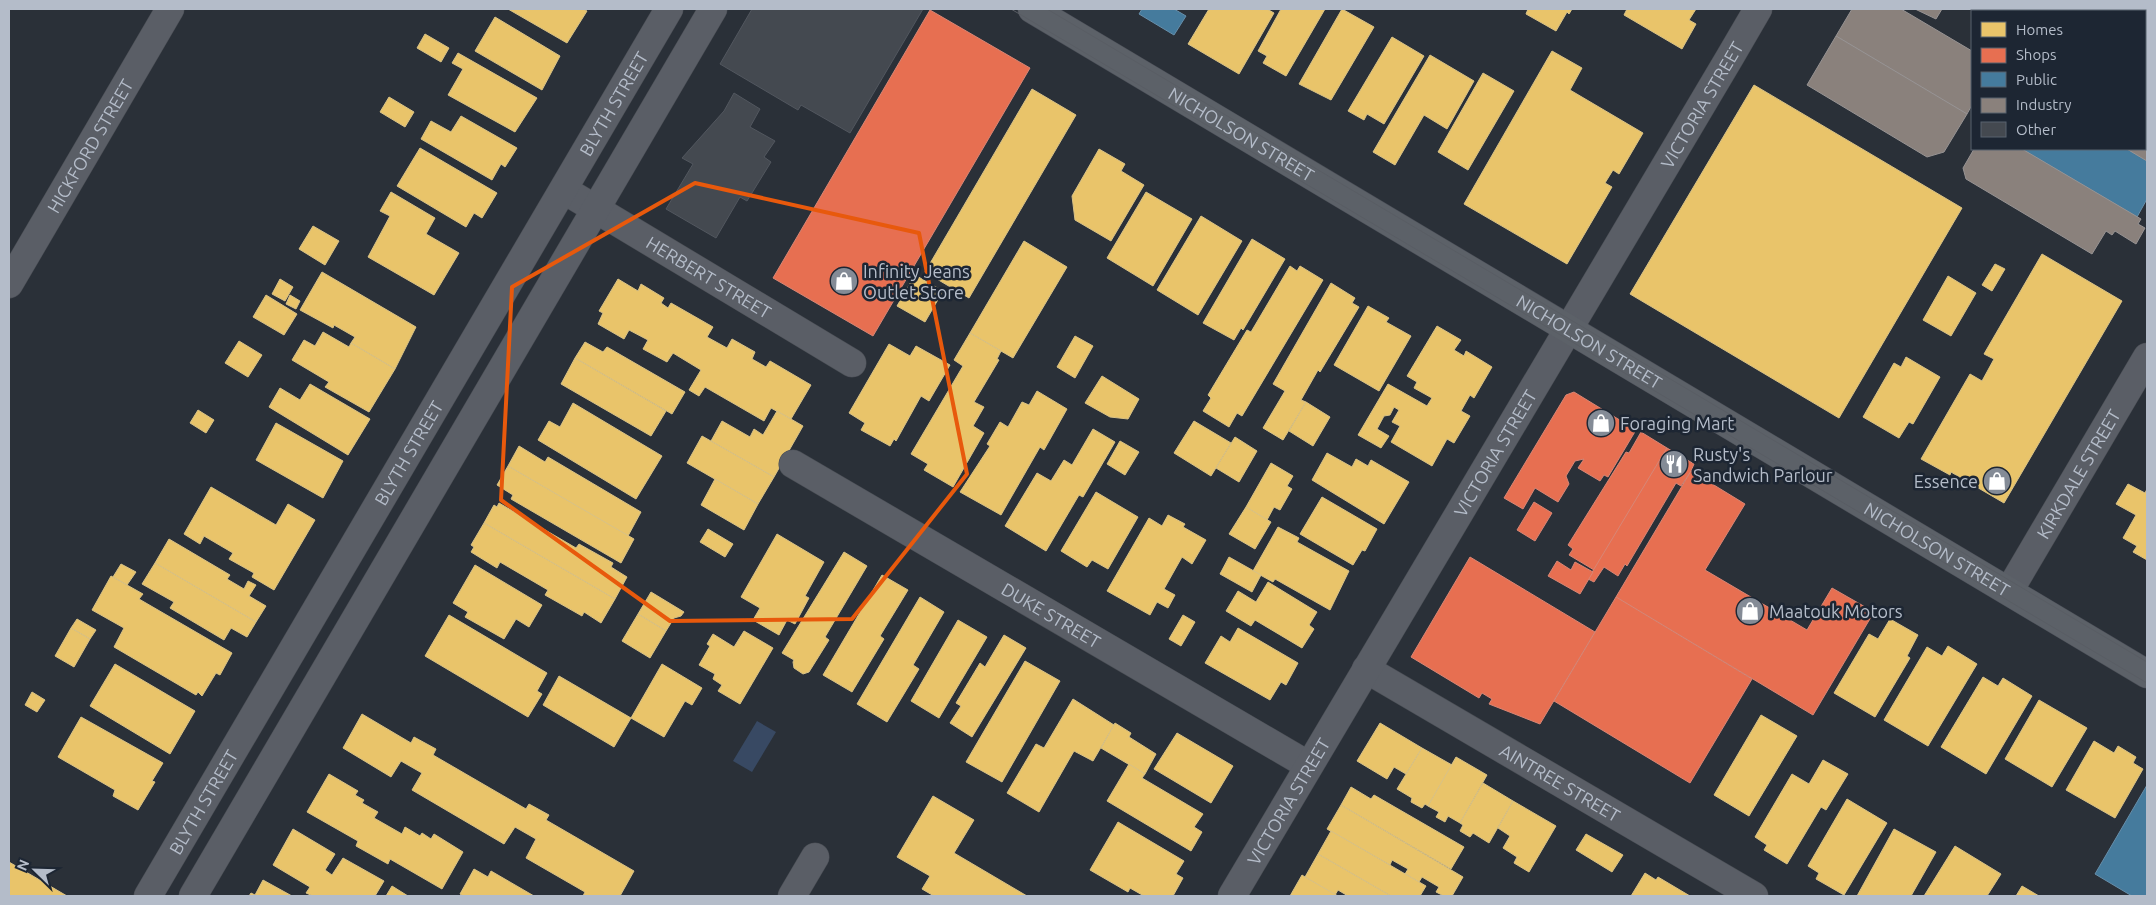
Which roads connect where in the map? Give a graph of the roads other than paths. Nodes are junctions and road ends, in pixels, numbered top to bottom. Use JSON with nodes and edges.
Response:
{"nodes":[{"id":1,"x":170,"y":9,"type":"edge"},
{"id":2,"x":669,"y":9,"type":"edge"},
{"id":3,"x":714,"y":9,"type":"edge"},
{"id":4,"x":1032,"y":9,"type":"edge"},
{"id":5,"x":1758,"y":9,"type":"edge"},
{"id":6,"x":564,"y":190,"type":"junction"},
{"id":7,"x":596,"y":209,"type":"junction"},
{"id":8,"x":9,"y":284,"type":"edge"},
{"id":9,"x":1568,"y":329,"type":"junction"},
{"id":10,"x":2147,"y":356,"type":"edge"},
{"id":11,"x":852,"y":363,"type":"dead end"},
{"id":12,"x":793,"y":464,"type":"dead end"},
{"id":13,"x":2008,"y":591,"type":"junction"},
{"id":14,"x":1366,"y":669,"type":"junction"},
{"id":15,"x":2147,"y":674,"type":"edge"},
{"id":16,"x":1308,"y":765,"type":"junction"},
{"id":17,"x":815,"y":857,"type":"dead end"},
{"id":18,"x":148,"y":896,"type":"edge"},
{"id":19,"x":193,"y":896,"type":"edge"},
{"id":20,"x":792,"y":896,"type":"edge"},
{"id":21,"x":1232,"y":896,"type":"edge"},
{"id":22,"x":1754,"y":896,"type":"edge"}],
"edges":[{"from":1,"to":8,"type":"street","name":"HICKFORD STREET"},
{"from":2,"to":6,"type":"street","name":"BLYTH STREET"},
{"from":3,"to":7,"type":"street"},
{"from":4,"to":9,"type":"main road","name":"NICHOLSON STREET"},
{"from":5,"to":9,"type":"street","name":"VICTORIA STREET"},
{"from":6,"to":7,"type":"street","name":"HERBERT STREET"},
{"from":6,"to":18,"type":"street","name":"BLYTH STREET"},
{"from":7,"to":11,"type":"street","name":"HERBERT STREET"},
{"from":7,"to":19,"type":"street"},
{"from":9,"to":13,"type":"main road","name":"NICHOLSON STREET"},
{"from":9,"to":14,"type":"street","name":"VICTORIA STREET"},
{"from":10,"to":13,"type":"street","name":"KIRKDALE STREET"},
{"from":12,"to":16,"type":"street","name":"DUKE STREET"},
{"from":13,"to":15,"type":"main road","name":"NICHOLSON STREET"},
{"from":14,"to":16,"type":"street","name":"VICTORIA STREET"},
{"from":14,"to":22,"type":"street","name":"AINTREE STREET"},
{"from":16,"to":21,"type":"street","name":"VICTORIA STREET"},
{"from":17,"to":20,"type":"street"}]}
